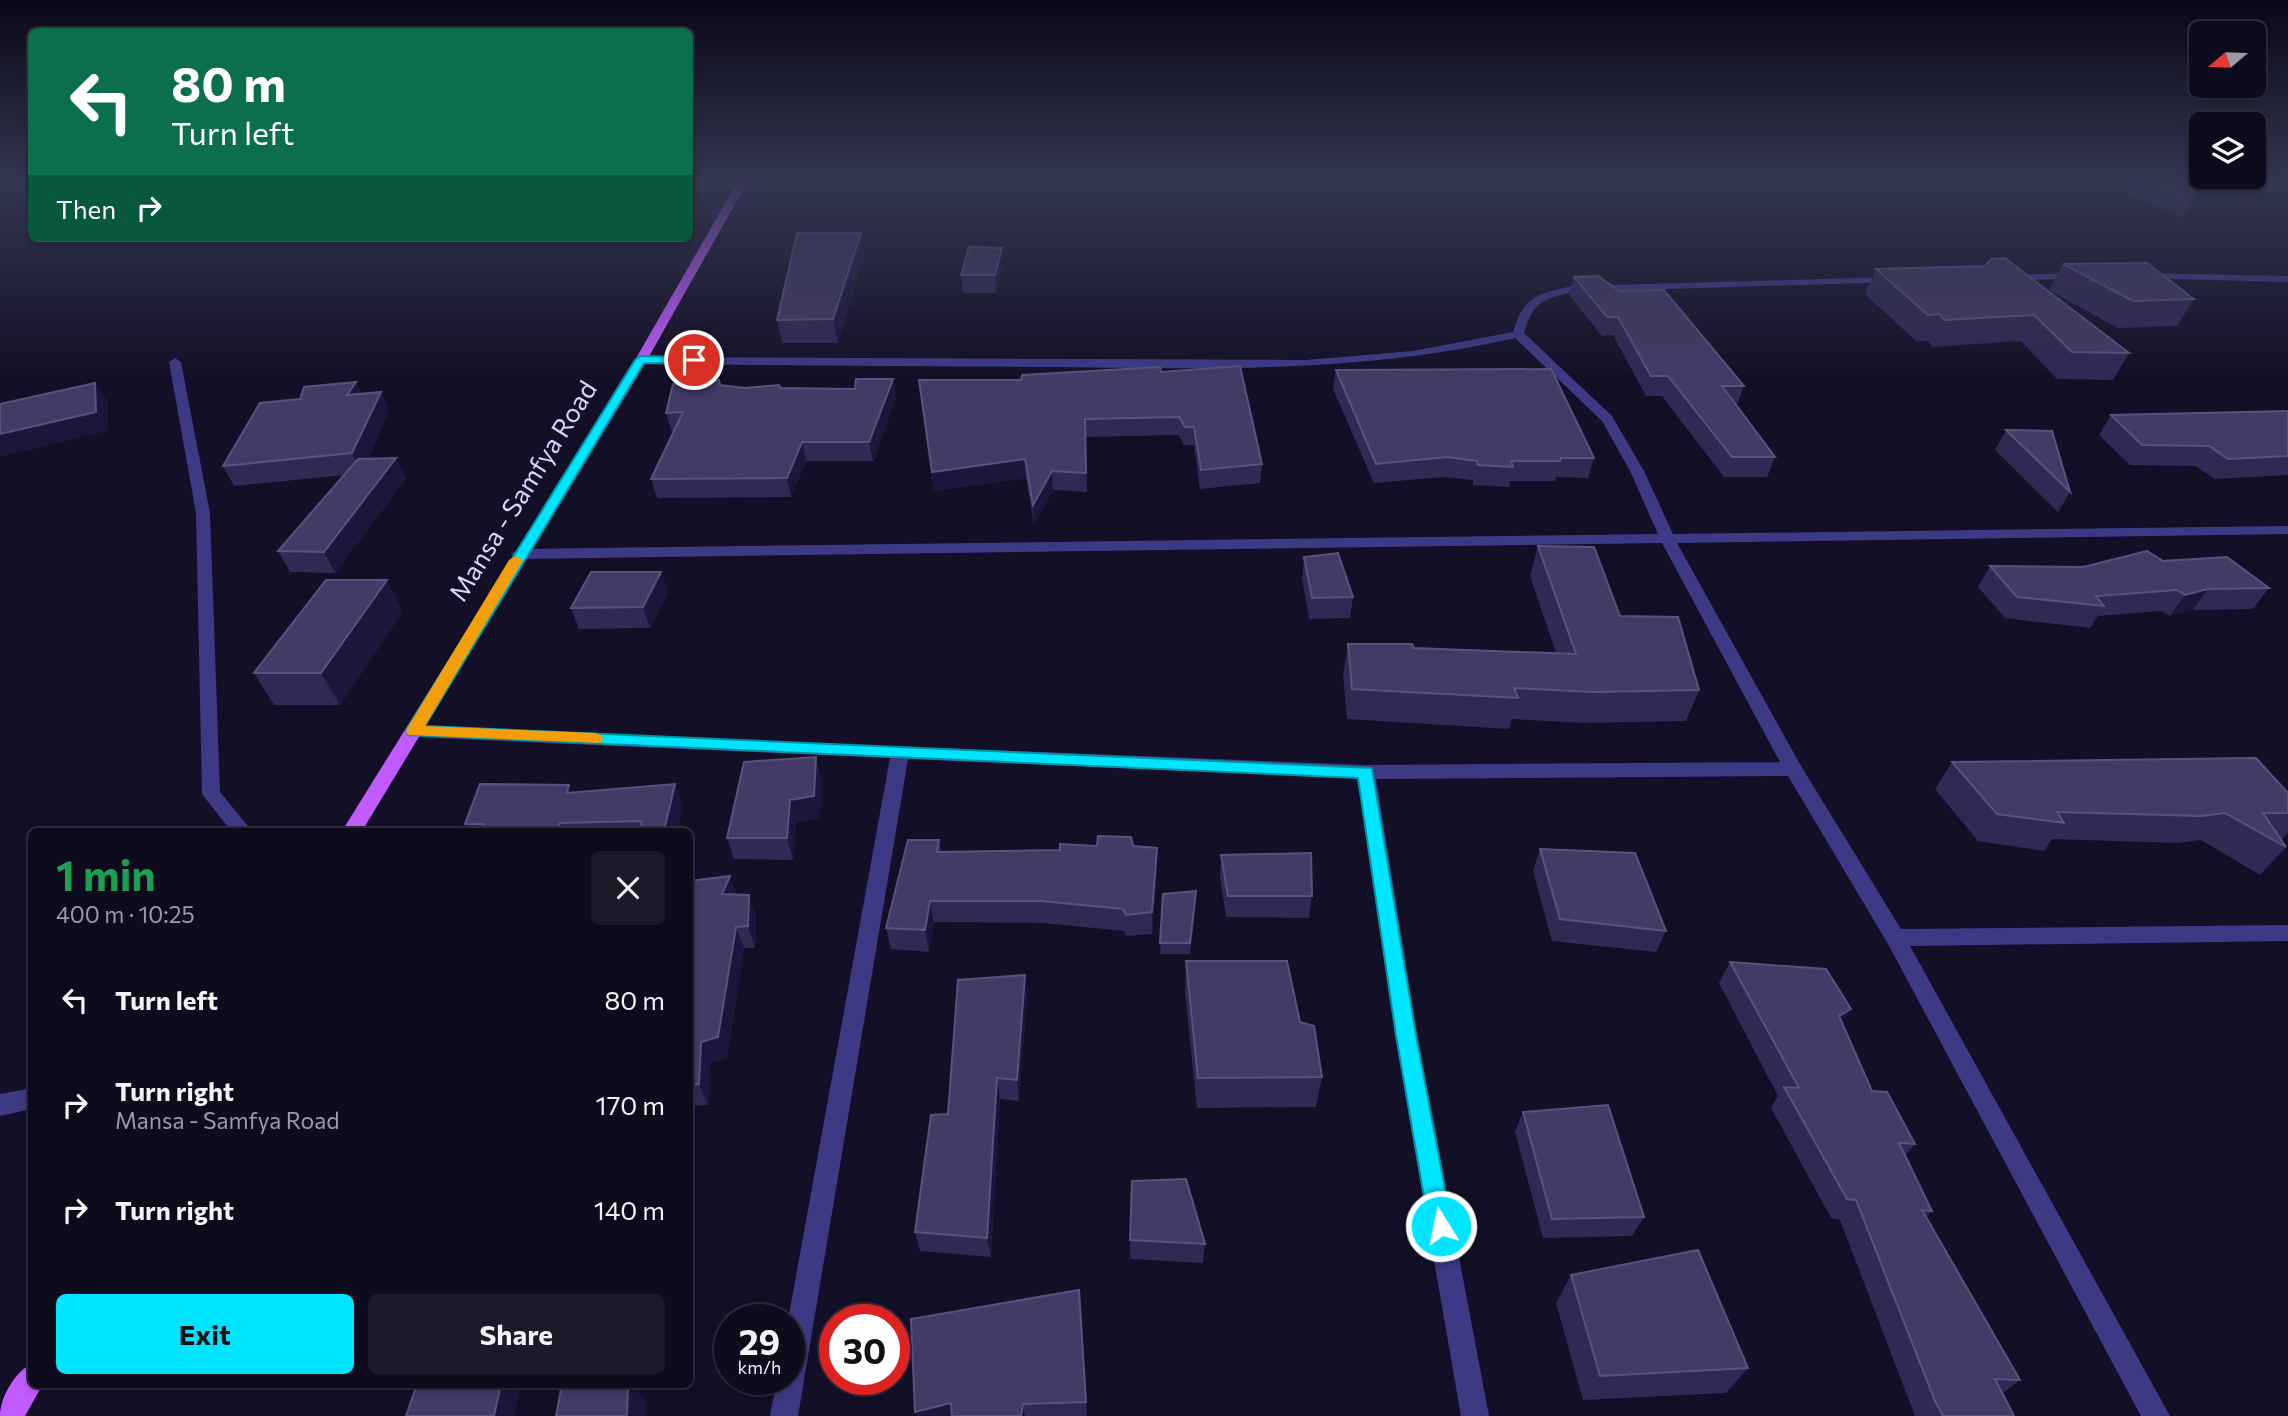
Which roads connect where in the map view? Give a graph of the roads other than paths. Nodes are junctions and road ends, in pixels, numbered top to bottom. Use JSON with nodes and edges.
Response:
{"nodes":[{"id":1,"x":705,"y":247,"type":"edge"},
{"id":2,"x":2094,"y":275,"type":"edge"},
{"id":3,"x":2133,"y":276,"type":"edge"},
{"id":4,"x":1999,"y":278,"type":"edge"},
{"id":5,"x":2288,"y":279,"type":"edge"},
{"id":6,"x":1903,"y":280,"type":"edge"},
{"id":7,"x":1518,"y":334,"type":"junction"},
{"id":8,"x":640,"y":360,"type":"junction"},
{"id":9,"x":175,"y":362,"type":"dead end"},
{"id":10,"x":2288,"y":530,"type":"edge"},
{"id":11,"x":1668,"y":540,"type":"junction"},
{"id":12,"x":519,"y":554,"type":"junction"},
{"id":13,"x":414,"y":731,"type":"junction"},
{"id":14,"x":900,"y":752,"type":"junction"},
{"id":15,"x":1793,"y":769,"type":"junction"},
{"id":16,"x":1366,"y":772,"type":"junction"},
{"id":17,"x":240,"y":828,"type":"edge"},
{"id":18,"x":354,"y":828,"type":"edge"},
{"id":19,"x":2288,"y":933,"type":"edge"},
{"id":20,"x":1895,"y":938,"type":"junction"},
{"id":21,"x":28,"y":1099,"type":"edge"},
{"id":22,"x":0,"y":1105,"type":"edge"},
{"id":23,"x":28,"y":1384,"type":"edge"},
{"id":24,"x":9,"y":1416,"type":"edge"},
{"id":25,"x":784,"y":1416,"type":"edge"},
{"id":26,"x":1475,"y":1416,"type":"edge"},
{"id":27,"x":2156,"y":1416,"type":"edge"}],
"edges":[{"from":1,"to":8,"type":"main road","name":"Mansa - Samfya Road"},
{"from":2,"to":4,"type":"street"},
{"from":3,"to":5,"type":"street"},
{"from":6,"to":7,"type":"street"},
{"from":7,"to":8,"type":"street"},
{"from":7,"to":11,"type":"street"},
{"from":8,"to":12,"type":"main road","name":"Mansa - Samfya Road"},
{"from":9,"to":17,"type":"street"},
{"from":10,"to":11,"type":"street"},
{"from":11,"to":12,"type":"street"},
{"from":11,"to":15,"type":"street"},
{"from":12,"to":13,"type":"main road","name":"Mansa - Samfya Road"},
{"from":13,"to":14,"type":"street"},
{"from":13,"to":18,"type":"main road","name":"Mansa - Samfya Road"},
{"from":14,"to":16,"type":"street"},
{"from":14,"to":25,"type":"street"},
{"from":15,"to":16,"type":"street"},
{"from":15,"to":20,"type":"street"},
{"from":16,"to":26,"type":"street"},
{"from":19,"to":20,"type":"street"},
{"from":20,"to":27,"type":"street"},
{"from":21,"to":22,"type":"street"},
{"from":23,"to":24,"type":"main road"}]}
